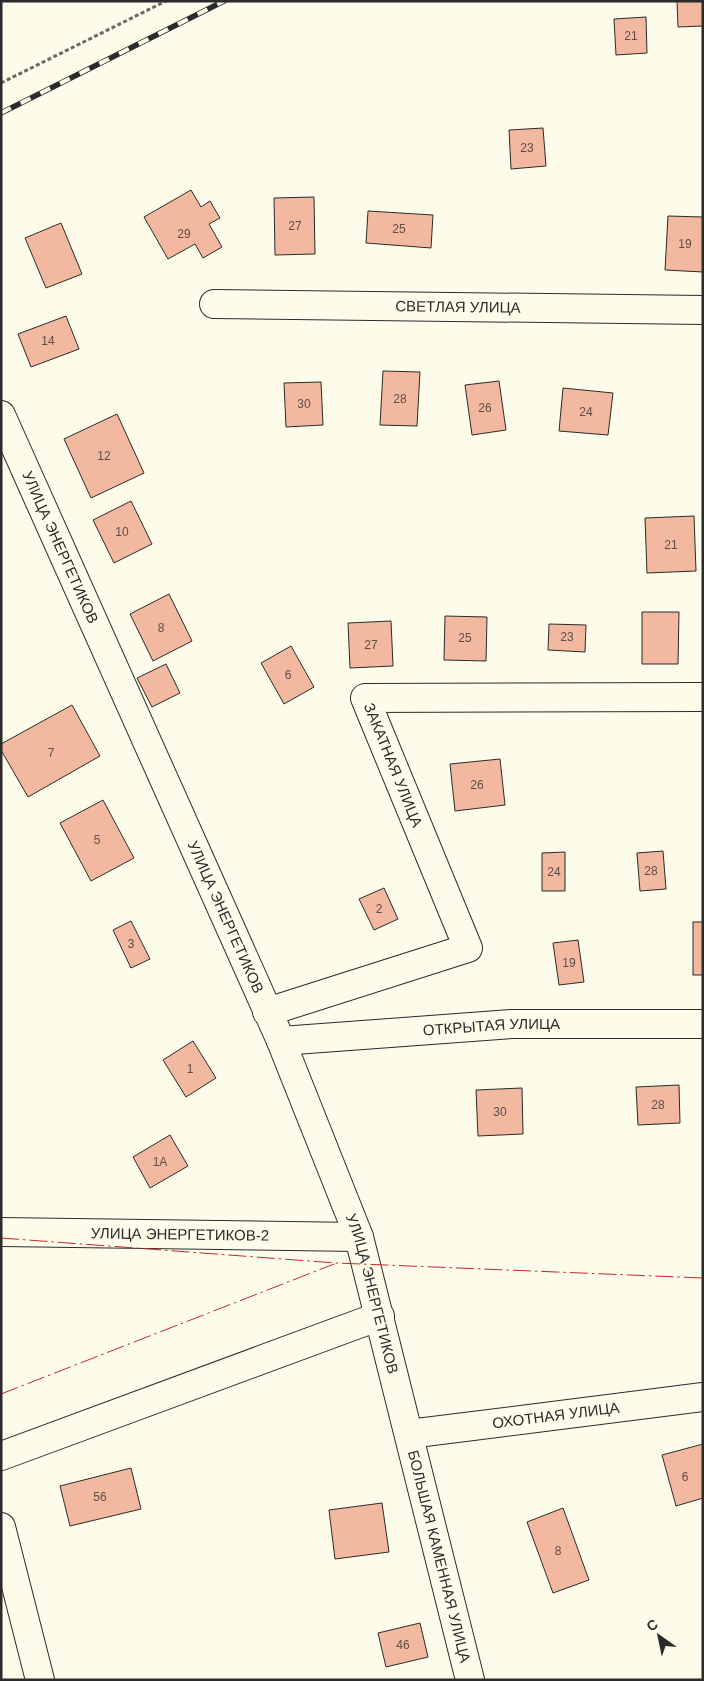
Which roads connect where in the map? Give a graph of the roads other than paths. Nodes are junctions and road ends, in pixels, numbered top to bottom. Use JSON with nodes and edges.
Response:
{"nodes":[{"id":1,"x":214,"y":304,"type":"dead end"},
{"id":2,"x":703,"y":310,"type":"edge"},
{"id":3,"x":1,"y":415,"type":"edge"},
{"id":4,"x":703,"y":697,"type":"edge"},
{"id":5,"x":267,"y":1012,"type":"junction"},
{"id":6,"x":703,"y":1024,"type":"edge"},
{"id":7,"x":280,"y":1041,"type":"junction"},
{"id":8,"x":1,"y":1232,"type":"edge"},
{"id":9,"x":359,"y":1236,"type":"junction"},
{"id":10,"x":380,"y":1316,"type":"junction"},
{"id":11,"x":703,"y":1397,"type":"edge"},
{"id":12,"x":409,"y":1434,"type":"junction"},
{"id":13,"x":1,"y":1456,"type":"edge"},
{"id":14,"x":1,"y":1527,"type":"edge"},
{"id":15,"x":40,"y":1680,"type":"edge"},
{"id":16,"x":470,"y":1680,"type":"edge"}],
"edges":[{"from":1,"to":2,"type":"street","name":"СВЕТЛАЯ УЛИЦА"},
{"from":3,"to":5,"type":"street","name":"УЛИЦА ЭНЕРГЕТИКОВ"},
{"from":4,"to":5,"type":"street","name":"ЗАКАТНАЯ УЛИЦА"},
{"from":5,"to":7,"type":"street","name":"УЛИЦА ЭНЕРГЕТИКОВ"},
{"from":6,"to":7,"type":"street","name":"ОТКРЫТАЯ УЛИЦА"},
{"from":7,"to":9,"type":"street","name":"УЛИЦА ЭНЕРГЕТИКОВ"},
{"from":8,"to":9,"type":"street","name":"УЛИЦА ЭНЕРГЕТИКОВ-2"},
{"from":9,"to":10,"type":"street","name":"УЛИЦА ЭНЕРГЕТИКОВ"},
{"from":10,"to":12,"type":"street","name":"УЛИЦА ЭНЕРГЕТИКОВ"},
{"from":10,"to":13,"type":"street"},
{"from":11,"to":12,"type":"street","name":"ОХОТНАЯ УЛИЦА"},
{"from":12,"to":16,"type":"street","name":"БОЛЬШАЯ КАМЕННАЯ УЛИЦА"},
{"from":14,"to":15,"type":"street"}]}
